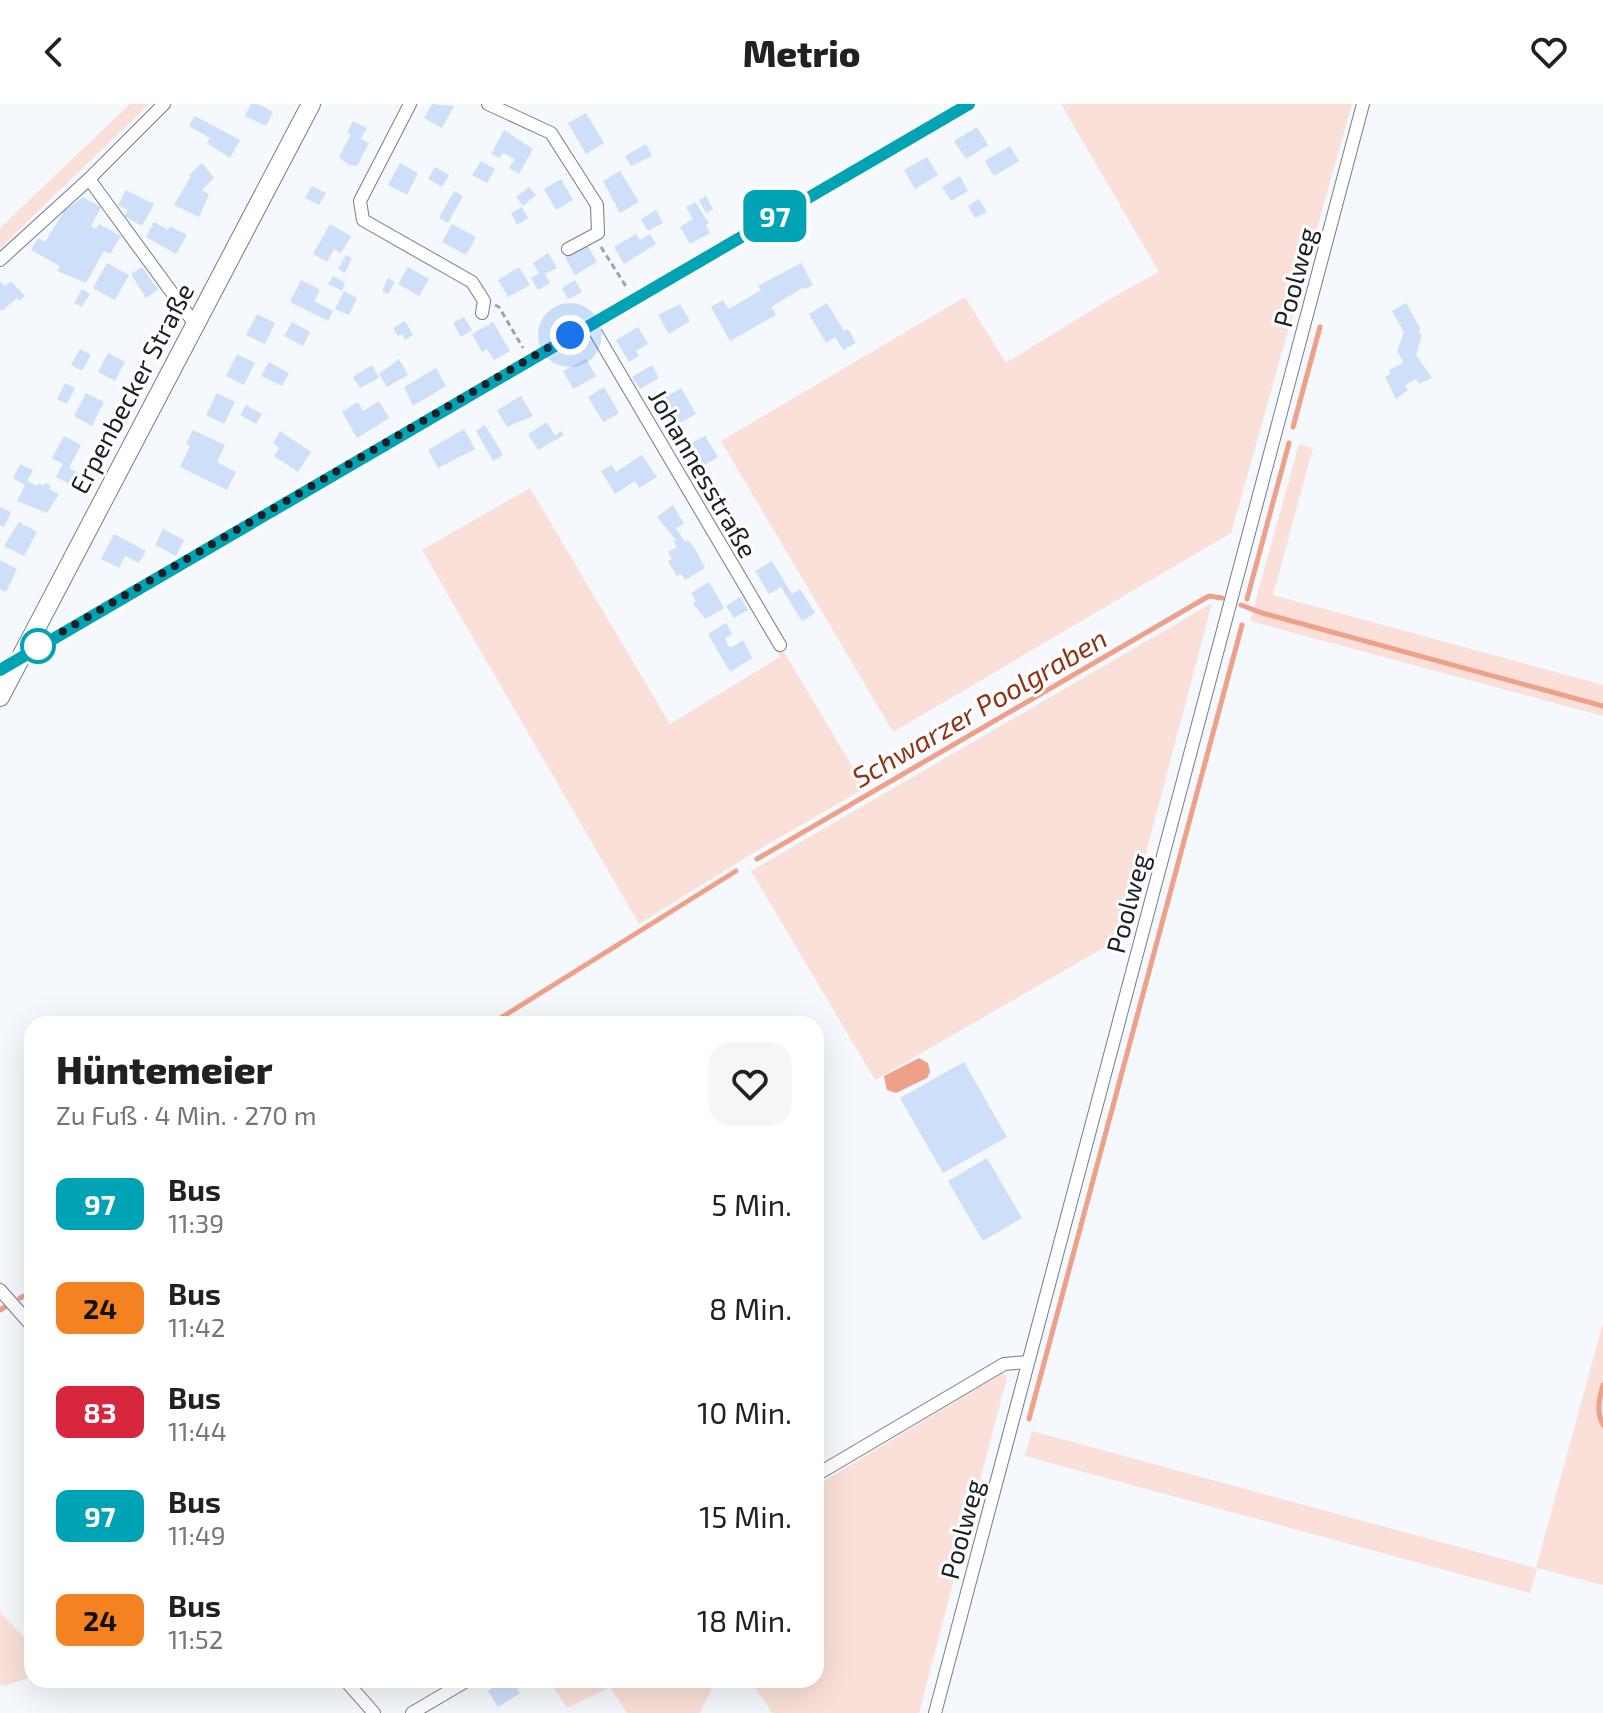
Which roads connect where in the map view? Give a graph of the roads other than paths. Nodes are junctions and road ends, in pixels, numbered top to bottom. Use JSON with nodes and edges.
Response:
{"nodes":[{"id":1,"x":164,"y":104,"type":"edge"},
{"id":2,"x":311,"y":104,"type":"edge"},
{"id":3,"x":410,"y":104,"type":"edge"},
{"id":4,"x":488,"y":104,"type":"edge"},
{"id":5,"x":969,"y":104,"type":"edge"},
{"id":6,"x":1363,"y":104,"type":"edge"},
{"id":7,"x":89,"y":179,"type":"junction"},
{"id":8,"x":568,"y":249,"type":"dead end"},
{"id":9,"x":0,"y":260,"type":"edge"},
{"id":10,"x":483,"y":307,"type":"road end"},
{"id":11,"x":194,"y":323,"type":"junction"},
{"id":12,"x":590,"y":323,"type":"junction"},
{"id":13,"x":780,"y":645,"type":"dead end"},
{"id":14,"x":19,"y":657,"type":"junction"},
{"id":15,"x":0,"y":670,"type":"edge"},
{"id":16,"x":0,"y":697,"type":"edge"},
{"id":17,"x":0,"y":1290,"type":"edge"},
{"id":18,"x":24,"y":1317,"type":"edge"},
{"id":19,"x":1028,"y":1362,"type":"junction"},
{"id":20,"x":824,"y":1470,"type":"edge"},
{"id":21,"x":352,"y":1688,"type":"edge"},
{"id":22,"x":454,"y":1688,"type":"edge"},
{"id":23,"x":374,"y":1713,"type":"edge"},
{"id":24,"x":412,"y":1713,"type":"edge"},
{"id":25,"x":935,"y":1713,"type":"edge"}],
"edges":[{"from":1,"to":7,"type":"street"},
{"from":2,"to":11,"type":"main road","name":"Erpenbecker Straße"},
{"from":3,"to":10,"type":"street"},
{"from":4,"to":8,"type":"street"},
{"from":5,"to":12,"type":"street"},
{"from":6,"to":19,"type":"street","name":"Poolweg"},
{"from":7,"to":9,"type":"street"},
{"from":7,"to":11,"type":"street"},
{"from":11,"to":14,"type":"main road","name":"Erpenbecker Straße"},
{"from":12,"to":13,"type":"street","name":"Johannesstraße"},
{"from":12,"to":14,"type":"street"},
{"from":14,"to":15,"type":"street"},
{"from":14,"to":16,"type":"main road","name":"Erpenbecker Straße"},
{"from":17,"to":18,"type":"street"},
{"from":19,"to":20,"type":"street"},
{"from":19,"to":25,"type":"street","name":"Poolweg"},
{"from":21,"to":23,"type":"street"},
{"from":22,"to":24,"type":"street"}]}
